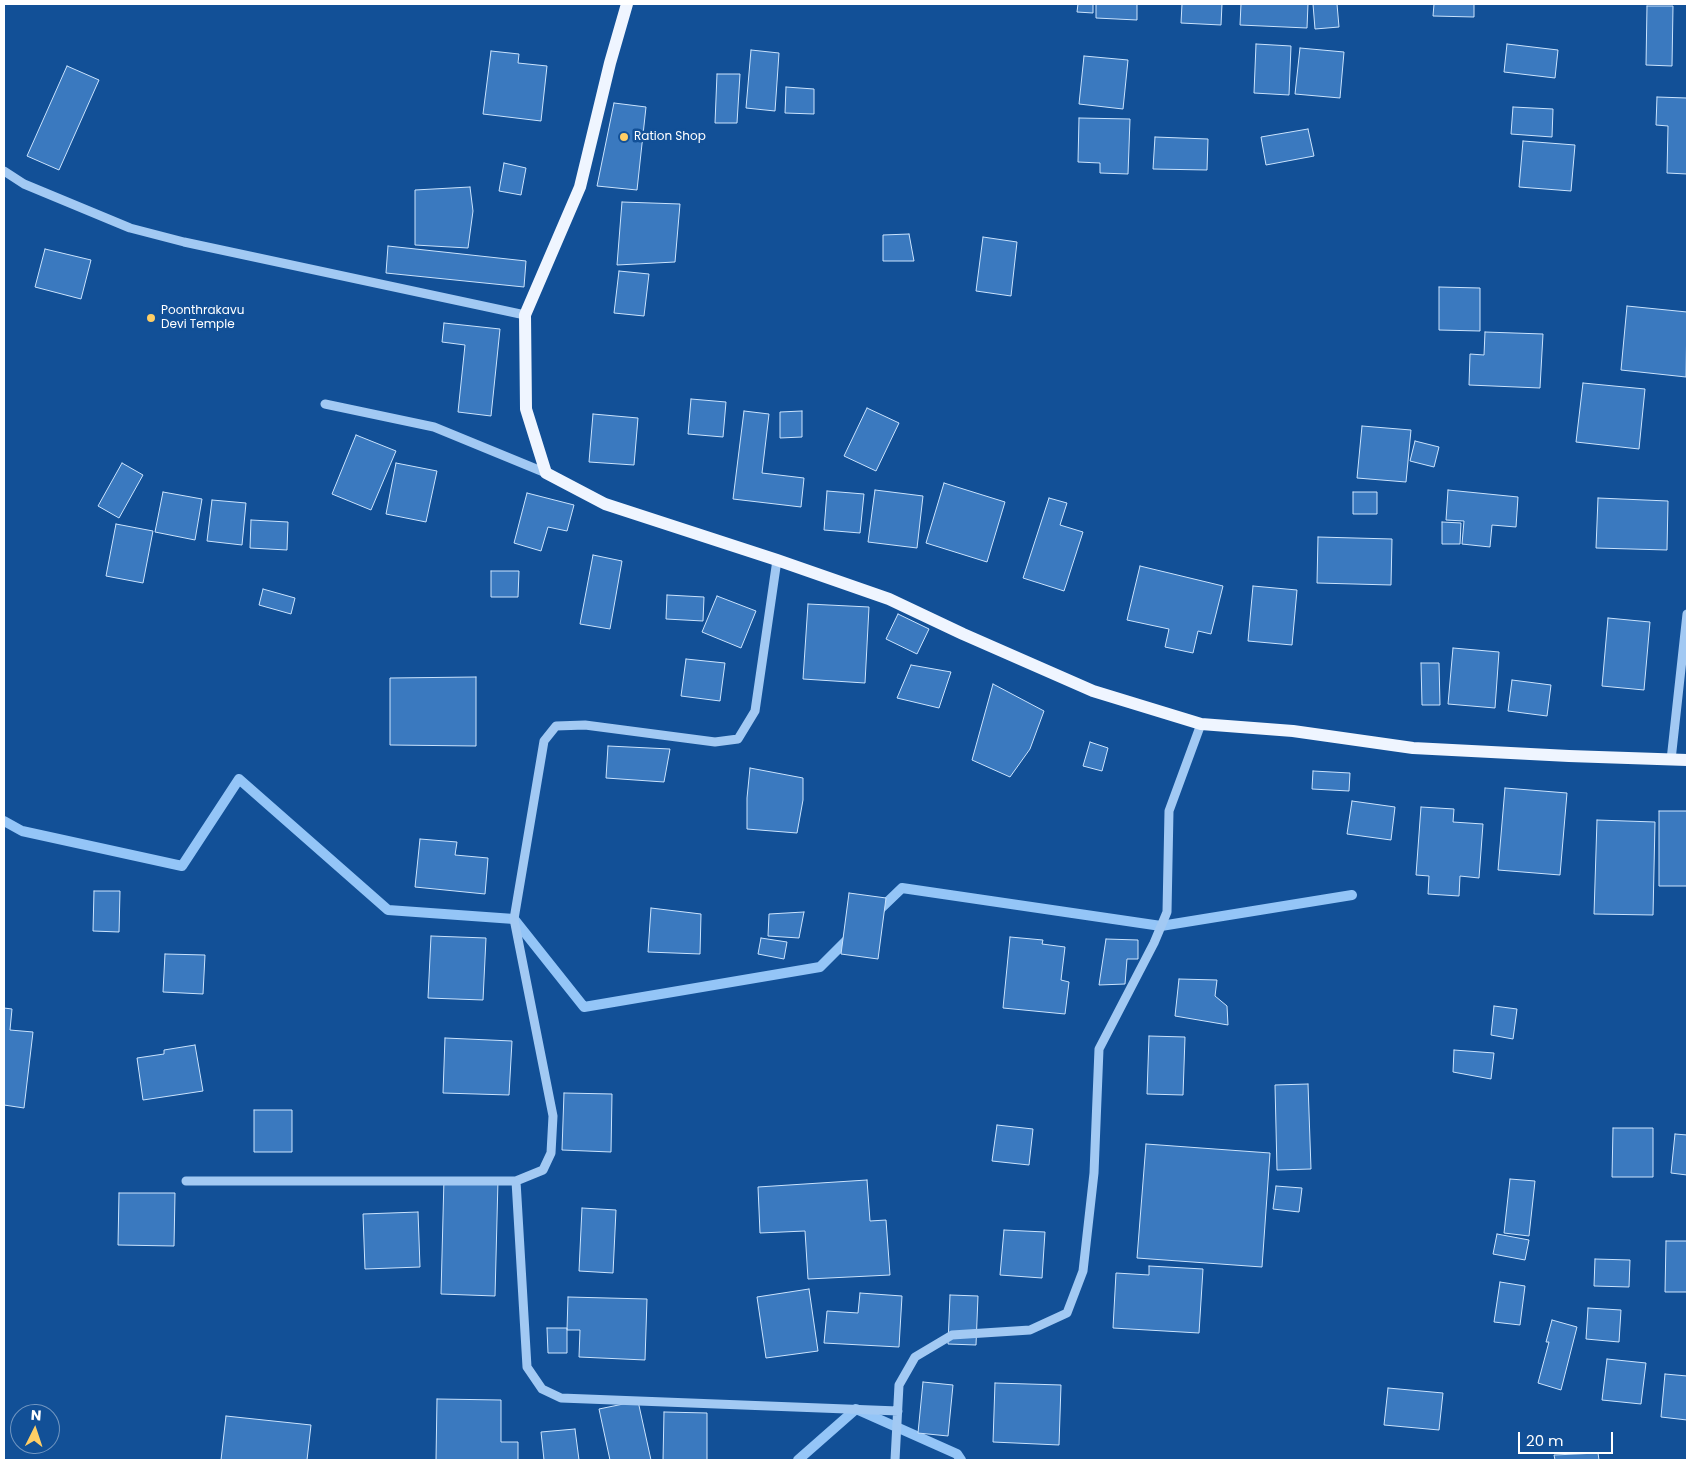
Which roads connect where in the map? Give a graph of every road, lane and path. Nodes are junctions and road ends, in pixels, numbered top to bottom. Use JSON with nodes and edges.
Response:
{"nodes":[{"id":1,"x":627,"y":4,"type":"edge"},
{"id":2,"x":4,"y":171,"type":"edge"},
{"id":3,"x":525,"y":315,"type":"junction"},
{"id":4,"x":325,"y":404,"type":"dead end"},
{"id":5,"x":546,"y":473,"type":"junction"},
{"id":6,"x":777,"y":560,"type":"junction"},
{"id":7,"x":1687,"y":614,"type":"edge"},
{"id":8,"x":1201,"y":724,"type":"junction"},
{"id":9,"x":1671,"y":760,"type":"junction"},
{"id":10,"x":1687,"y":760,"type":"edge"},
{"id":11,"x":186,"y":1181,"type":"dead end"},
{"id":12,"x":516,"y":1181,"type":"junction"},
{"id":13,"x":898,"y":1411,"type":"junction"},
{"id":14,"x":895,"y":1460,"type":"edge"}],
"edges":[{"from":1,"to":3,"type":"main road"},
{"from":2,"to":3,"type":"street"},
{"from":3,"to":5,"type":"main road"},
{"from":4,"to":5,"type":"street"},
{"from":5,"to":6,"type":"main road"},
{"from":6,"to":8,"type":"main road"},
{"from":6,"to":12,"type":"street"},
{"from":7,"to":9,"type":"street"},
{"from":8,"to":9,"type":"main road"},
{"from":8,"to":13,"type":"street"},
{"from":9,"to":10,"type":"main road"},
{"from":11,"to":12,"type":"street"},
{"from":12,"to":13,"type":"street"},
{"from":13,"to":14,"type":"street"}]}
